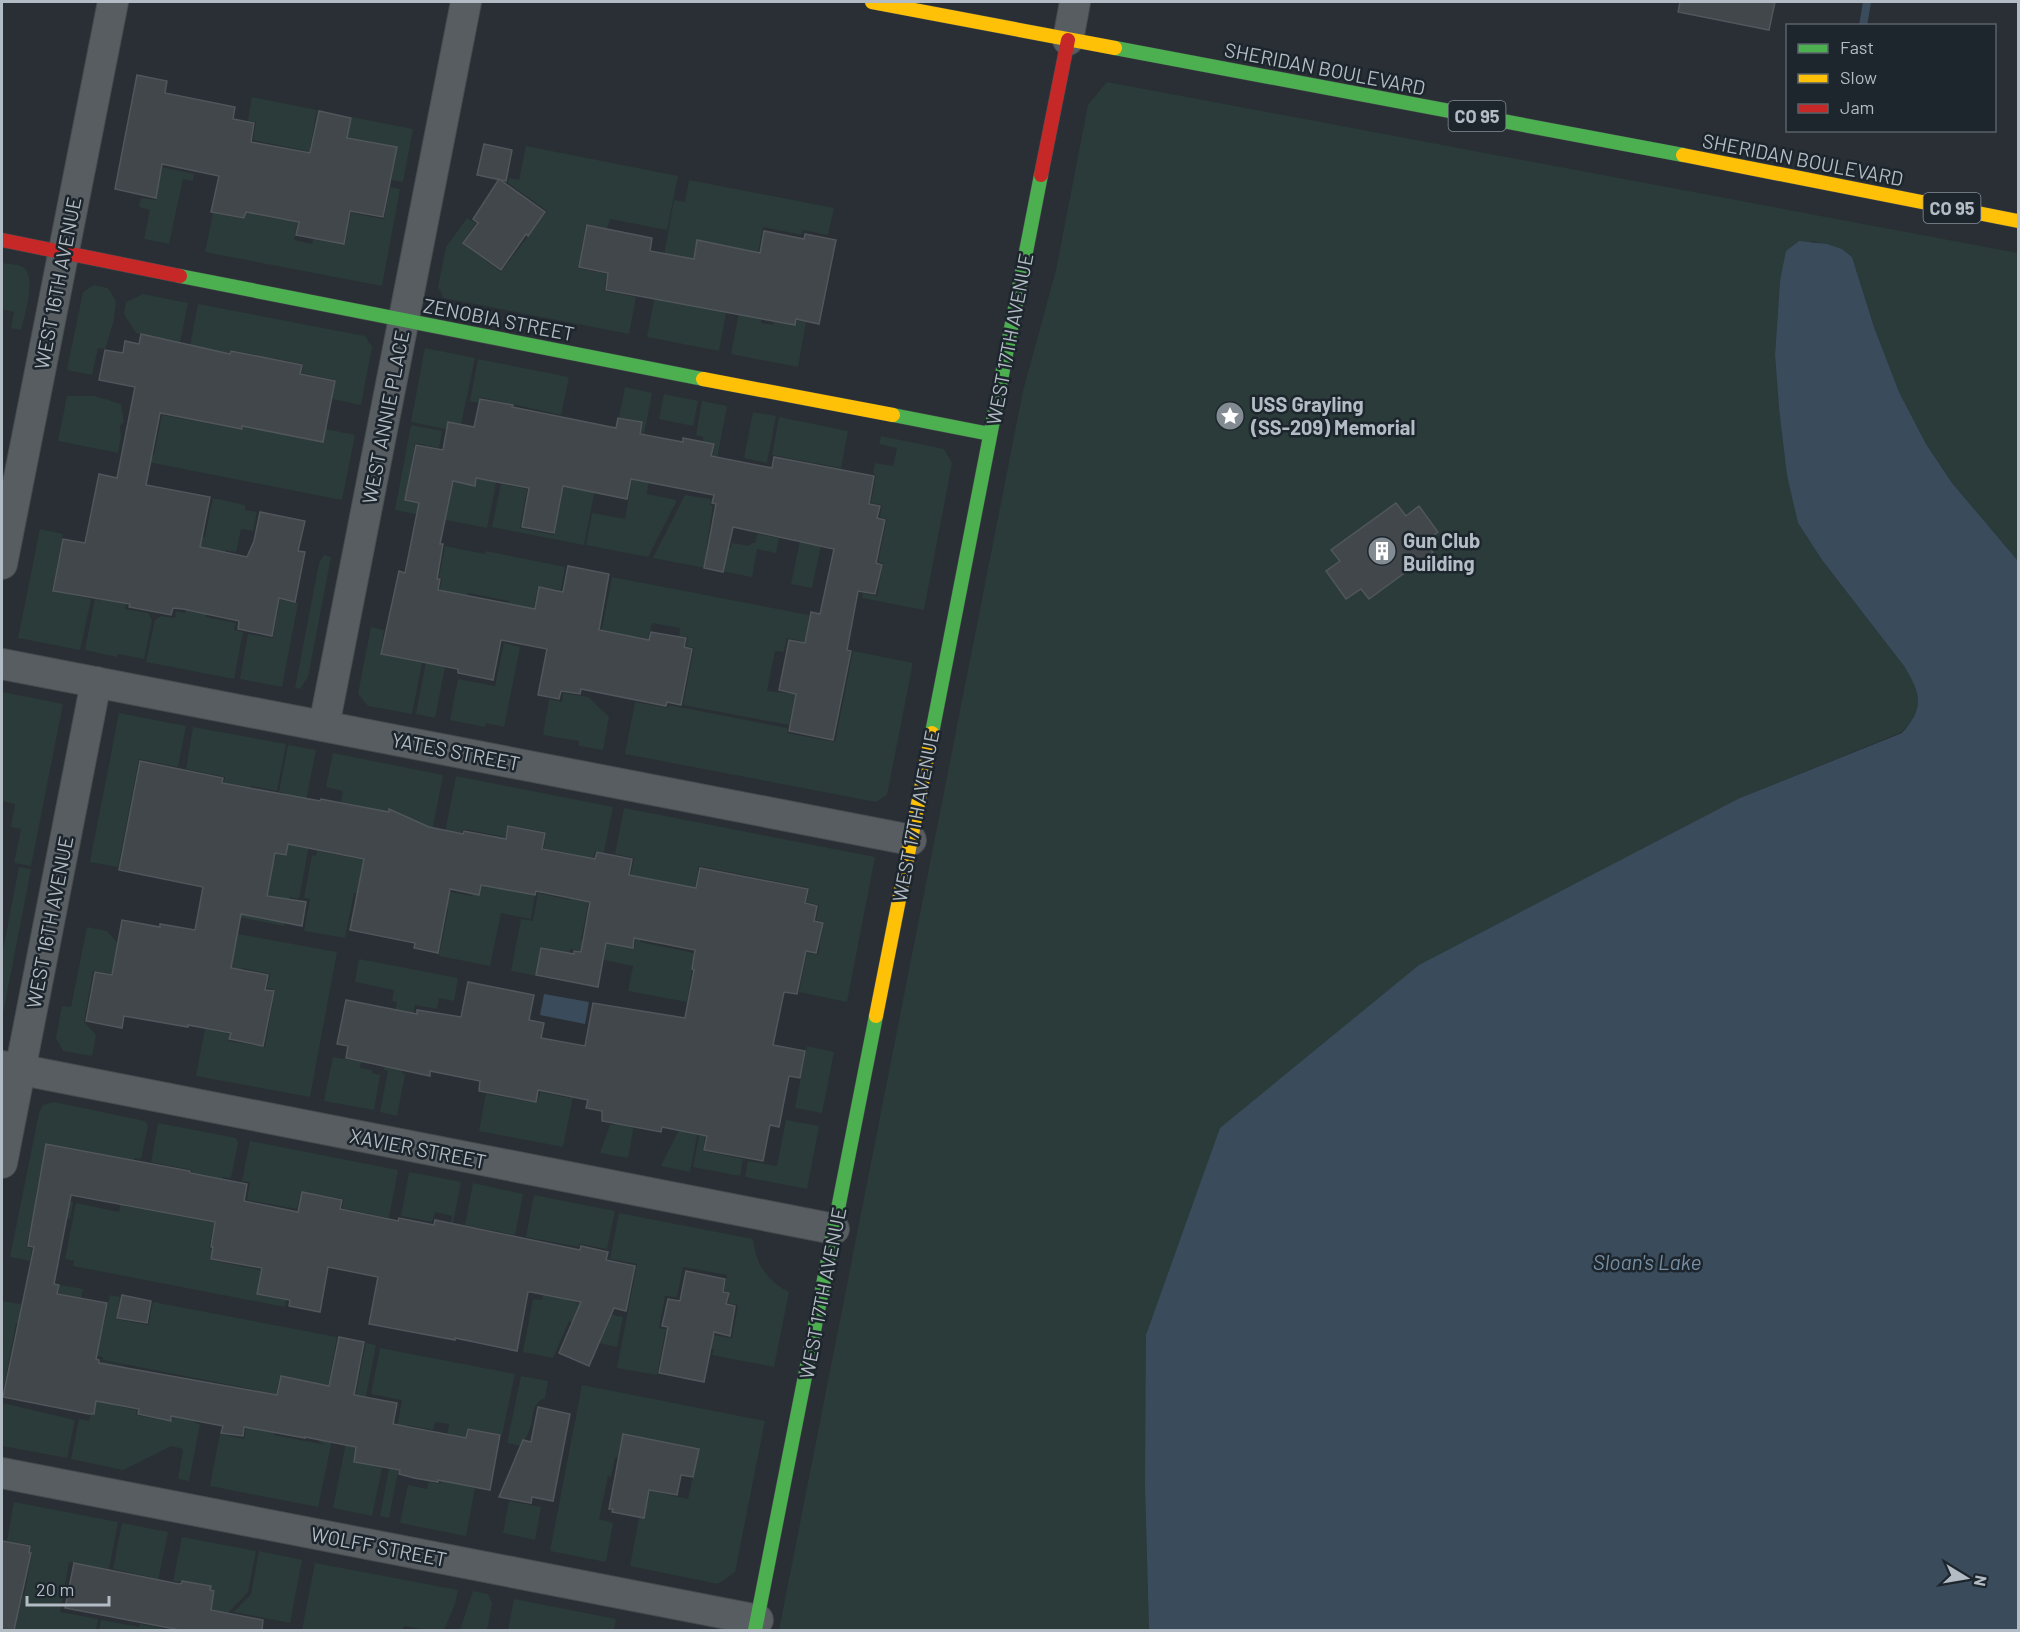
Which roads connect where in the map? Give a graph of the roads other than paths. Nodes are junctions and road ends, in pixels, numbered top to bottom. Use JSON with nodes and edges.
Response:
{"nodes":[{"id":1,"x":112,"y":2,"type":"edge"},
{"id":2,"x":466,"y":2,"type":"edge"},
{"id":3,"x":872,"y":2,"type":"edge"},
{"id":4,"x":1075,"y":2,"type":"edge"},
{"id":5,"x":1068,"y":40,"type":"junction"},
{"id":6,"x":2019,"y":221,"type":"edge"},
{"id":7,"x":2,"y":240,"type":"edge"},
{"id":8,"x":63,"y":252,"type":"junction"},
{"id":9,"x":404,"y":321,"type":"junction"},
{"id":10,"x":990,"y":434,"type":"junction"},
{"id":11,"x":2,"y":564,"type":"edge"},
{"id":12,"x":2,"y":664,"type":"edge"},
{"id":13,"x":96,"y":682,"type":"junction"},
{"id":14,"x":324,"y":726,"type":"junction"},
{"id":15,"x":911,"y":840,"type":"junction"},
{"id":16,"x":11,"y":1067,"type":"edge"},
{"id":17,"x":2,"y":1163,"type":"edge"},
{"id":18,"x":834,"y":1230,"type":"junction"},
{"id":19,"x":2,"y":1473,"type":"edge"},
{"id":20,"x":757,"y":1625,"type":"edge"}],
"edges":[{"from":1,"to":8,"type":"street","name":"WEST 16TH AVENUE"},
{"from":2,"to":9,"type":"street","name":"WEST ANNIE PLACE"},
{"from":3,"to":5,"type":"street","name":"SHERIDAN BOULEVARD","number":"CO 95"},
{"from":4,"to":5,"type":"street","name":"WEST 17TH AVENUE"},
{"from":5,"to":6,"type":"street","name":"SHERIDAN BOULEVARD","number":"CO 95"},
{"from":5,"to":10,"type":"street","name":"WEST 17TH AVENUE"},
{"from":7,"to":8,"type":"street","name":"ZENOBIA STREET"},
{"from":8,"to":9,"type":"street","name":"ZENOBIA STREET"},
{"from":8,"to":11,"type":"street","name":"WEST 16TH AVENUE"},
{"from":9,"to":10,"type":"street","name":"ZENOBIA STREET"},
{"from":9,"to":14,"type":"street","name":"WEST ANNIE PLACE"},
{"from":10,"to":15,"type":"street","name":"WEST 17TH AVENUE"},
{"from":12,"to":13,"type":"street","name":"YATES STREET"},
{"from":13,"to":14,"type":"street","name":"YATES STREET"},
{"from":13,"to":16,"type":"street","name":"WEST 16TH AVENUE"},
{"from":14,"to":15,"type":"street","name":"YATES STREET"},
{"from":15,"to":18,"type":"street","name":"WEST 17TH AVENUE"},
{"from":16,"to":17,"type":"street","name":"WEST 16TH AVENUE"},
{"from":16,"to":18,"type":"street","name":"XAVIER STREET"},
{"from":18,"to":20,"type":"street","name":"WEST 17TH AVENUE"},
{"from":19,"to":20,"type":"street","name":"WOLFF STREET"}]}
